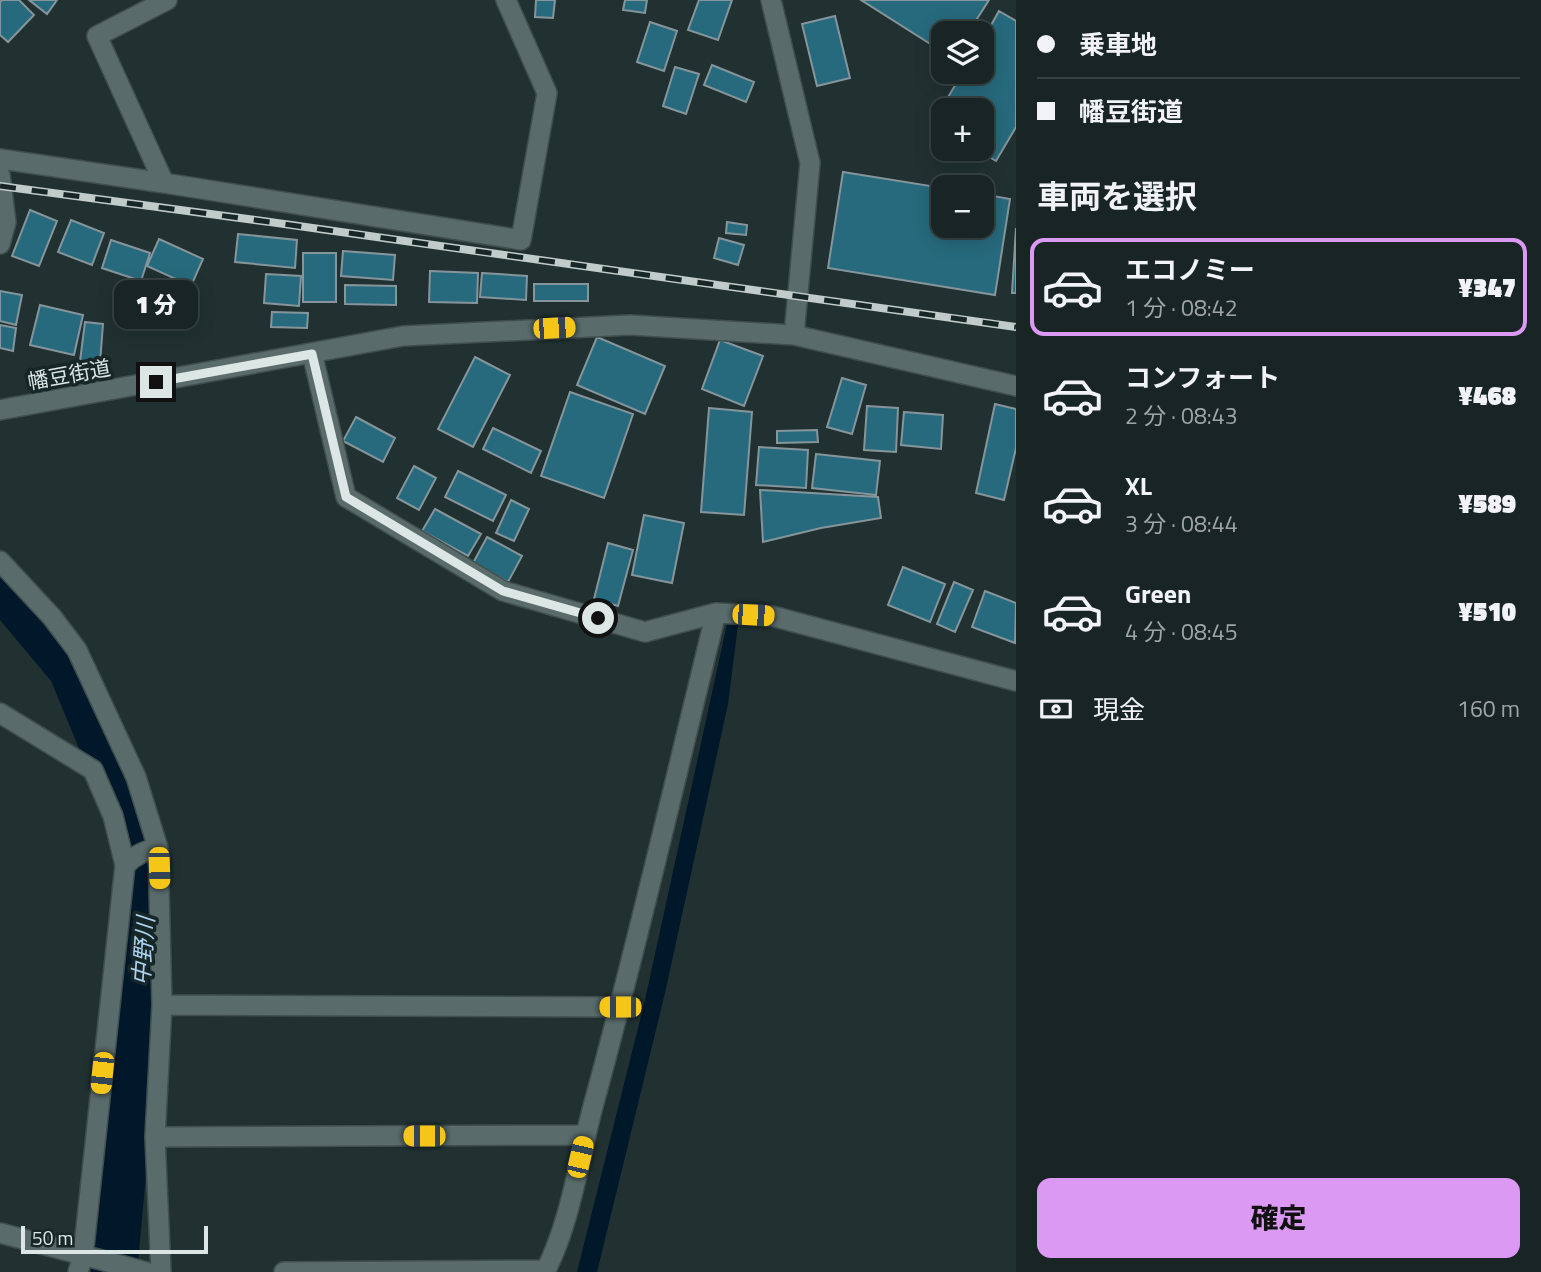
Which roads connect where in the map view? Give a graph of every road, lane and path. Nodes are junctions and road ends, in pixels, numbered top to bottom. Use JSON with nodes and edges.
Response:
{"nodes":[{"id":1,"x":167,"y":0,"type":"edge"},
{"id":2,"x":506,"y":0,"type":"edge"},
{"id":3,"x":771,"y":0,"type":"edge"},
{"id":4,"x":0,"y":159,"type":"edge"},
{"id":5,"x":0,"y":175,"type":"edge"},
{"id":6,"x":164,"y":183,"type":"junction"},
{"id":7,"x":0,"y":244,"type":"edge"},
{"id":8,"x":794,"y":335,"type":"junction"},
{"id":9,"x":312,"y":354,"type":"junction"},
{"id":10,"x":1016,"y":386,"type":"edge"},
{"id":11,"x":0,"y":410,"type":"edge"},
{"id":12,"x":0,"y":561,"type":"edge"},
{"id":13,"x":716,"y":613,"type":"junction"},
{"id":14,"x":1016,"y":681,"type":"edge"},
{"id":15,"x":0,"y":713,"type":"edge"},
{"id":16,"x":155,"y":848,"type":"junction"},
{"id":17,"x":128,"y":861,"type":"junction"},
{"id":18,"x":162,"y":1006,"type":"junction"},
{"id":19,"x":620,"y":1007,"type":"junction"},
{"id":20,"x":585,"y":1135,"type":"junction"},
{"id":21,"x":155,"y":1137,"type":"junction"},
{"id":22,"x":0,"y":1233,"type":"edge"},
{"id":23,"x":80,"y":1264,"type":"edge"},
{"id":24,"x":400,"y":1271,"type":"edge"},
{"id":25,"x":546,"y":1271,"type":"edge"},
{"id":26,"x":146,"y":1272,"type":"edge"},
{"id":27,"x":161,"y":1272,"type":"edge"},
{"id":28,"x":286,"y":1272,"type":"edge"}],
"edges":[{"from":1,"to":6,"type":"street"},
{"from":2,"to":6,"type":"street"},
{"from":3,"to":8,"type":"street"},
{"from":4,"to":6,"type":"street"},
{"from":5,"to":7,"type":"street"},
{"from":8,"to":9,"type":"street","name":"幡豆街道"},
{"from":8,"to":10,"type":"street","name":"幡豆街道"},
{"from":9,"to":11,"type":"street","name":"幡豆街道"},
{"from":9,"to":13,"type":"street"},
{"from":12,"to":16,"type":"street"},
{"from":13,"to":14,"type":"street"},
{"from":13,"to":19,"type":"street"},
{"from":15,"to":17,"type":"street"},
{"from":16,"to":17,"type":"street"},
{"from":16,"to":18,"type":"street"},
{"from":17,"to":23,"type":"street"},
{"from":18,"to":19,"type":"street"},
{"from":18,"to":21,"type":"street"},
{"from":19,"to":20,"type":"street"},
{"from":20,"to":21,"type":"street"},
{"from":20,"to":25,"type":"street"},
{"from":21,"to":27,"type":"street"},
{"from":22,"to":23,"type":"street"},
{"from":23,"to":26,"type":"street"},
{"from":24,"to":25,"type":"street"},
{"from":24,"to":28,"type":"street"}]}
